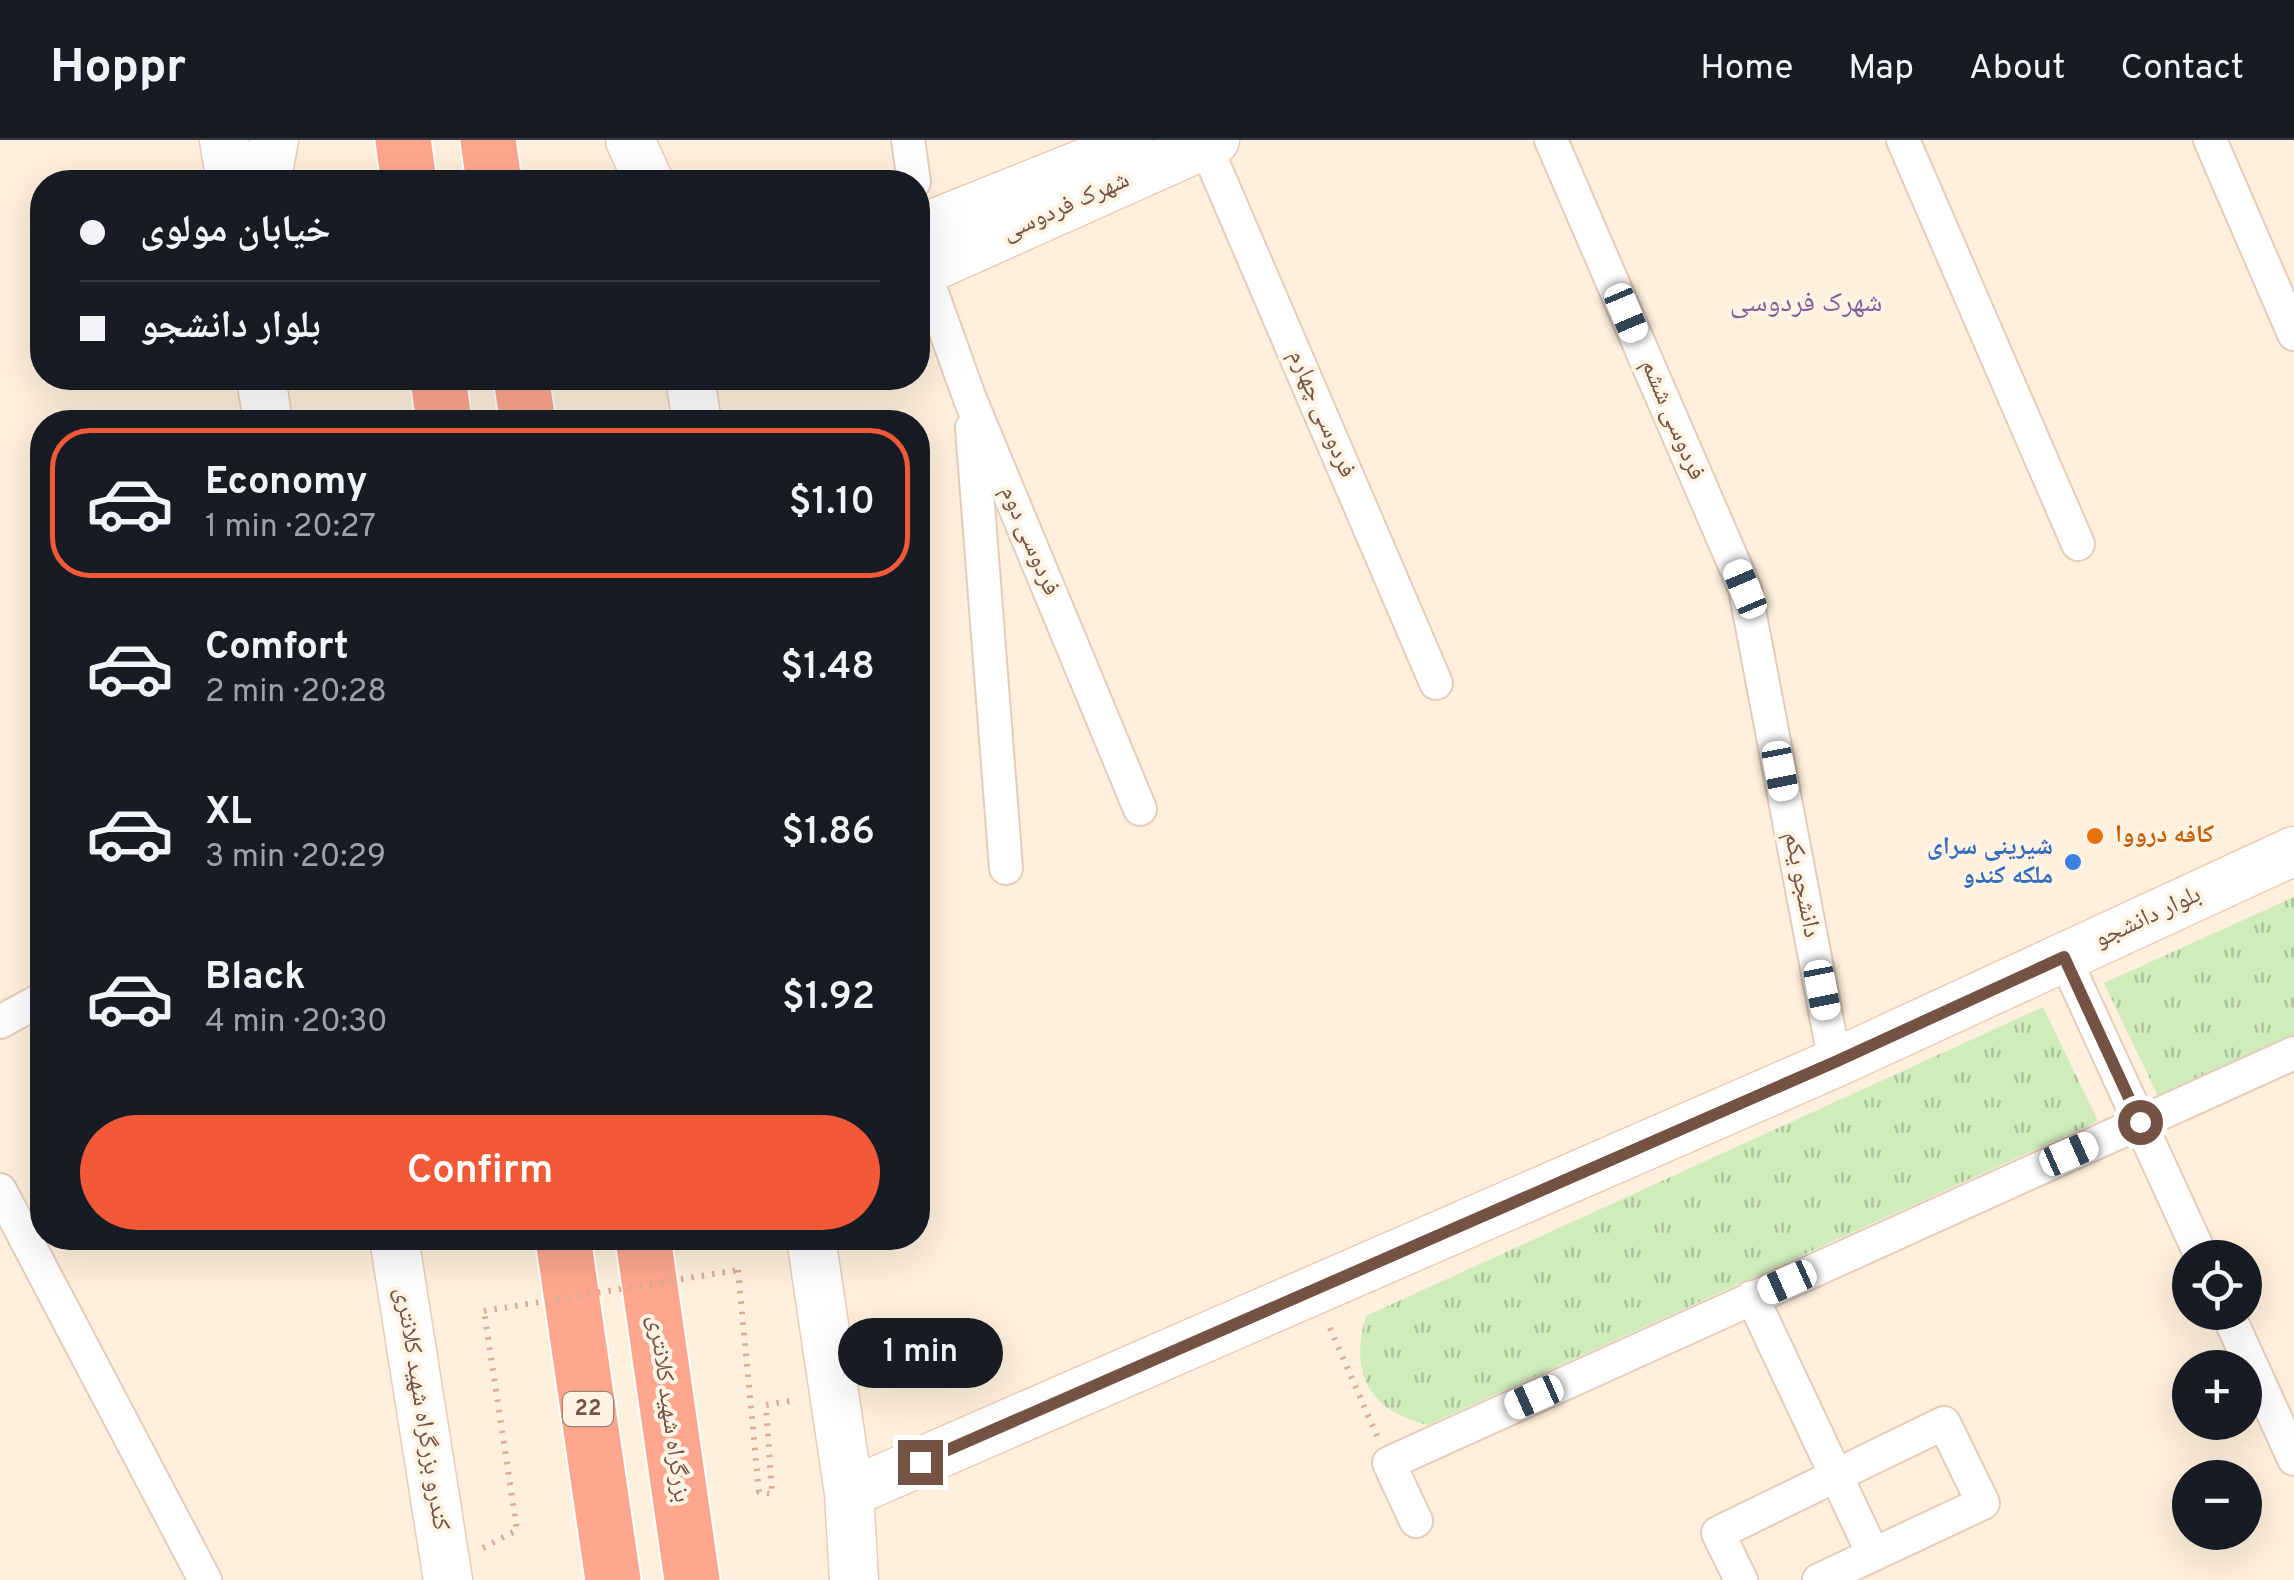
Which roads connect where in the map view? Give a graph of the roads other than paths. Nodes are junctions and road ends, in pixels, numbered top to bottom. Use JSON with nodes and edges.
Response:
{"nodes":[{"id":1,"x":224,"y":140,"type":"edge"},
{"id":2,"x":274,"y":140,"type":"edge"},
{"id":3,"x":403,"y":140,"type":"edge"},
{"id":4,"x":488,"y":140,"type":"edge"},
{"id":5,"x":630,"y":140,"type":"edge"},
{"id":6,"x":659,"y":140,"type":"edge"},
{"id":7,"x":908,"y":140,"type":"edge"},
{"id":8,"x":1142,"y":140,"type":"edge"},
{"id":9,"x":1552,"y":140,"type":"edge"},
{"id":10,"x":1903,"y":140,"type":"edge"},
{"id":11,"x":2210,"y":140,"type":"edge"},
{"id":12,"x":1208,"y":142,"type":"edge"},
{"id":13,"x":229,"y":170,"type":"edge"},
{"id":14,"x":268,"y":170,"type":"edge"},
{"id":15,"x":407,"y":170,"type":"edge"},
{"id":16,"x":492,"y":170,"type":"edge"},
{"id":17,"x":644,"y":170,"type":"edge"},
{"id":18,"x":663,"y":170,"type":"edge"},
{"id":19,"x":912,"y":170,"type":"edge"},
{"id":20,"x":930,"y":237,"type":"edge"},
{"id":21,"x":930,"y":238,"type":"edge"},
{"id":22,"x":930,"y":276,"type":"edge"},
{"id":23,"x":2294,"y":334,"type":"edge"},
{"id":24,"x":970,"y":399,"type":"junction"},
{"id":25,"x":2078,"y":544,"type":"dead end"},
{"id":26,"x":1745,"y":589,"type":"joint"},
{"id":27,"x":1436,"y":683,"type":"dead end"},
{"id":28,"x":1140,"y":809,"type":"dead end"},
{"id":29,"x":2294,"y":852,"type":"edge"},
{"id":30,"x":1006,"y":868,"type":"dead end"},
{"id":31,"x":2064,"y":957,"type":"junction"},
{"id":32,"x":30,"y":1005,"type":"edge"},
{"id":33,"x":0,"y":1022,"type":"edge"},
{"id":34,"x":2294,"y":1052,"type":"edge"},
{"id":35,"x":1835,"y":1062,"type":"junction"},
{"id":36,"x":2140,"y":1122,"type":"junction"},
{"id":37,"x":0,"y":1190,"type":"edge"},
{"id":38,"x":2194,"y":1240,"type":"edge"},
{"id":39,"x":30,"y":1247,"type":"edge"},
{"id":40,"x":32,"y":1250,"type":"edge"},
{"id":41,"x":396,"y":1250,"type":"edge"},
{"id":42,"x":565,"y":1250,"type":"edge"},
{"id":43,"x":645,"y":1250,"type":"edge"},
{"id":44,"x":813,"y":1250,"type":"edge"},
{"id":45,"x":1752,"y":1297,"type":"junction"},
{"id":46,"x":2235,"y":1330,"type":"edge"},
{"id":47,"x":2294,"y":1459,"type":"edge"},
{"id":48,"x":1835,"y":1475,"type":"junction"},
{"id":49,"x":849,"y":1493,"type":"junction"},
{"id":50,"x":1416,"y":1521,"type":"dead end"},
{"id":51,"x":1872,"y":1554,"type":"junction"},
{"id":52,"x":447,"y":1574,"type":"edge"},
{"id":53,"x":205,"y":1580,"type":"edge"},
{"id":54,"x":613,"y":1580,"type":"edge"},
{"id":55,"x":692,"y":1580,"type":"edge"},
{"id":56,"x":854,"y":1580,"type":"edge"},
{"id":57,"x":1741,"y":1580,"type":"edge"},
{"id":58,"x":1819,"y":1580,"type":"edge"}],
"edges":[{"from":1,"to":13,"type":"street"},
{"from":2,"to":14,"type":"street"},
{"from":3,"to":15,"type":"highway"},
{"from":4,"to":16,"type":"highway"},
{"from":5,"to":17,"type":"street"},
{"from":6,"to":18,"type":"street"},
{"from":7,"to":19,"type":"street"},
{"from":8,"to":20,"type":"street","name":"شهرک فردوسی"},
{"from":9,"to":26,"type":"street","name":"فردوسی ششم"},
{"from":10,"to":25,"type":"street"},
{"from":11,"to":23,"type":"street"},
{"from":12,"to":21,"type":"street","name":"شهرک فردوسی"},
{"from":12,"to":27,"type":"street","name":"فردوسی چهارم"},
{"from":22,"to":24,"type":"street","name":"فردوسی دوم"},
{"from":24,"to":28,"type":"street","name":"فردوسی دوم"},
{"from":24,"to":30,"type":"street"},
{"from":26,"to":35,"type":"street","name":"دانشجو یکم"},
{"from":29,"to":31,"type":"street","name":"بلوار دانشجو"},
{"from":31,"to":35,"type":"street","name":"بلوار دانشجو"},
{"from":31,"to":36,"type":"street"},
{"from":32,"to":33,"type":"street"},
{"from":34,"to":36,"type":"street"},
{"from":35,"to":49,"type":"street","name":"بلوار دانشجو"},
{"from":36,"to":38,"type":"street"},
{"from":36,"to":45,"type":"street"},
{"from":37,"to":39,"type":"street"},
{"from":40,"to":53,"type":"street"},
{"from":41,"to":52,"type":"street","name":"کندرو بزرگراه شهید کلانتری"},
{"from":42,"to":54,"type":"highway","number":"22"},
{"from":43,"to":55,"type":"highway","name":"بزرگراه شهید کلانتری"},
{"from":44,"to":49,"type":"street"},
{"from":45,"to":48,"type":"street"},
{"from":45,"to":50,"type":"street"},
{"from":46,"to":47,"type":"street"},
{"from":48,"to":51,"type":"street"},
{"from":48,"to":51,"type":"street"},
{"from":48,"to":57,"type":"street"},
{"from":49,"to":56,"type":"street"},
{"from":51,"to":58,"type":"street"}]}
